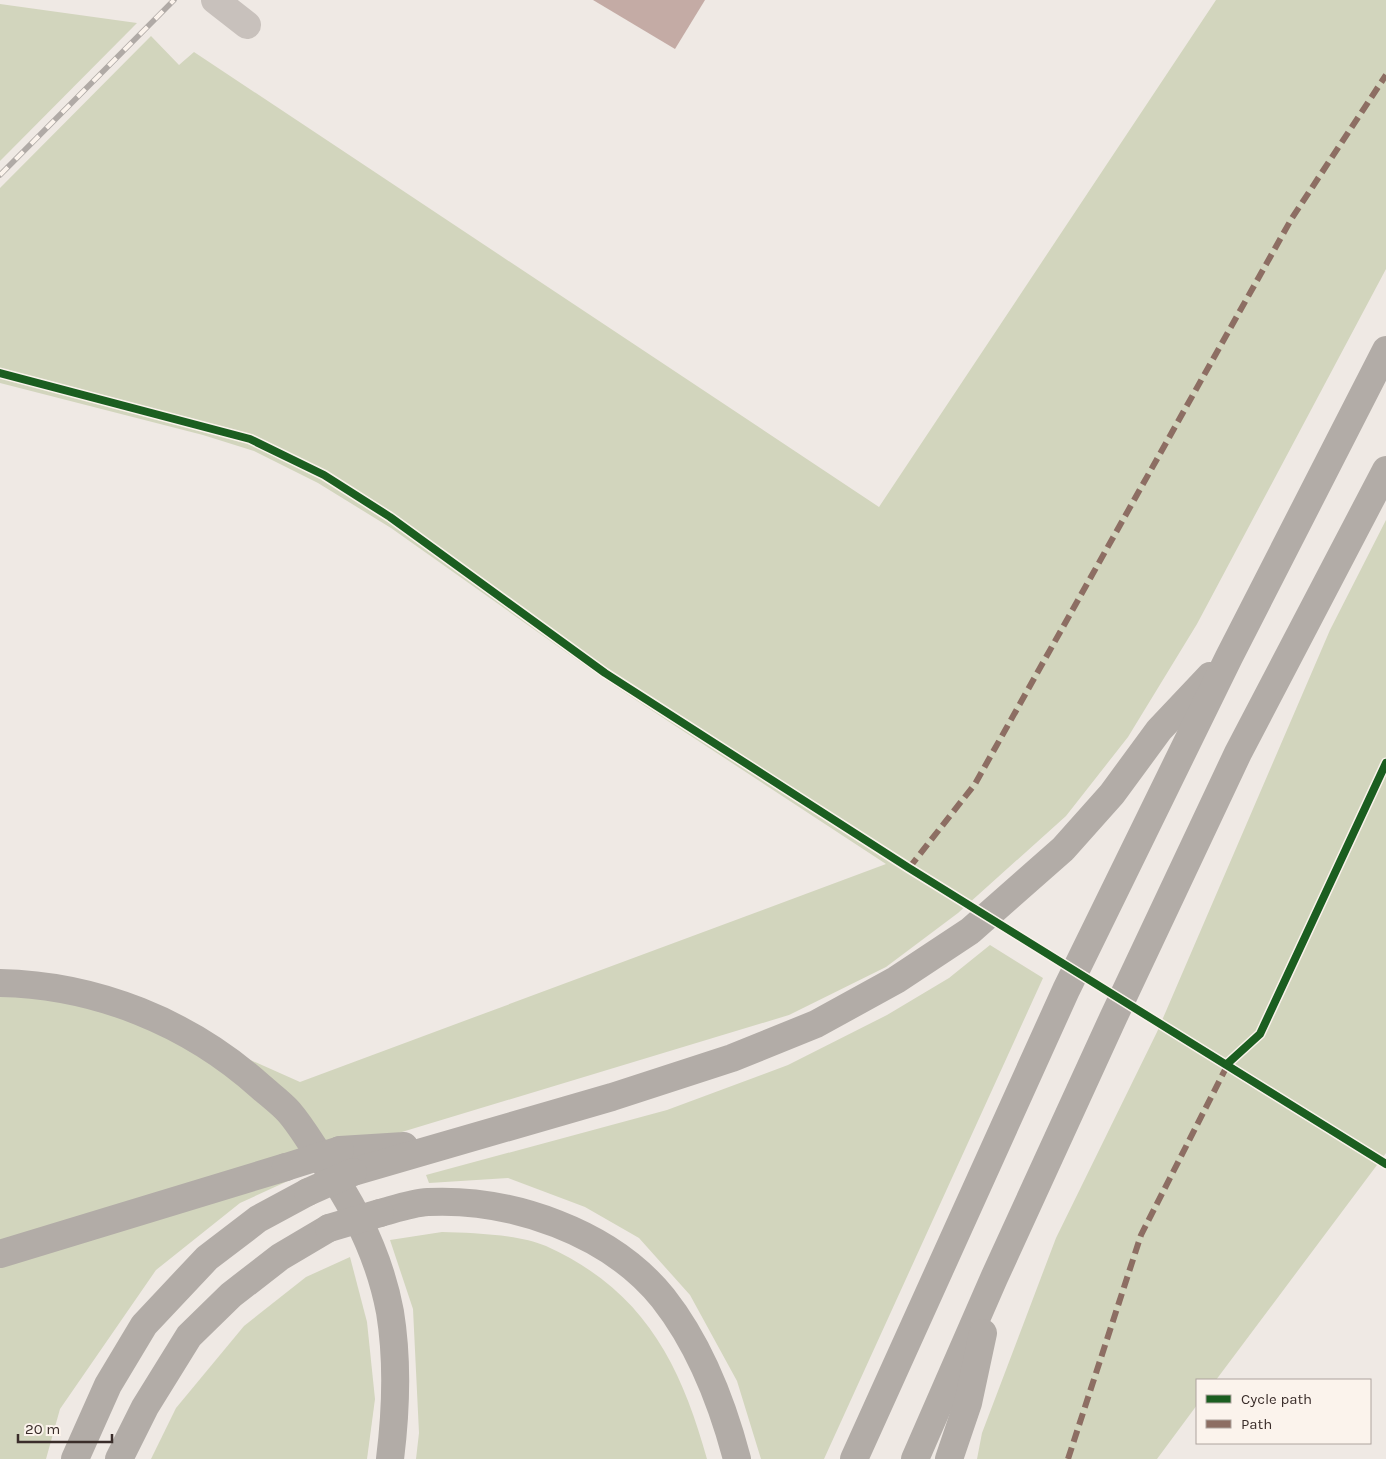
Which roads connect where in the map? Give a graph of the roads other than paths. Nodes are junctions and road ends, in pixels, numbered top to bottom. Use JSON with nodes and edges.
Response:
{"nodes":[{"id":1,"x":214,"y":0,"type":"edge"},
{"id":2,"x":247,"y":25,"type":"dead end"},
{"id":3,"x":1386,"y":350,"type":"edge"},
{"id":4,"x":1386,"y":470,"type":"edge"},
{"id":5,"x":1229,"y":657,"type":"junction"},
{"id":6,"x":0,"y":983,"type":"edge"},
{"id":7,"x":346,"y":1161,"type":"junction"},
{"id":8,"x":0,"y":1254,"type":"edge"},
{"id":9,"x":994,"y":1278,"type":"junction"},
{"id":10,"x":75,"y":1459,"type":"edge"},
{"id":11,"x":119,"y":1459,"type":"edge"},
{"id":12,"x":390,"y":1459,"type":"edge"},
{"id":13,"x":737,"y":1459,"type":"edge"},
{"id":14,"x":854,"y":1459,"type":"edge"},
{"id":15,"x":915,"y":1459,"type":"edge"},
{"id":16,"x":949,"y":1459,"type":"edge"}],
"edges":[{"from":1,"to":2,"type":"street"},
{"from":3,"to":5,"type":"highway"},
{"from":4,"to":9,"type":"highway"},
{"from":5,"to":7,"type":"highway"},
{"from":5,"to":14,"type":"highway"},
{"from":6,"to":12,"type":"highway"},
{"from":7,"to":8,"type":"highway","bridge":true},
{"from":7,"to":10,"type":"highway","bridge":true},
{"from":9,"to":15,"type":"highway"},
{"from":9,"to":16,"type":"highway"},
{"from":11,"to":13,"type":"highway","bridge":true}]}
